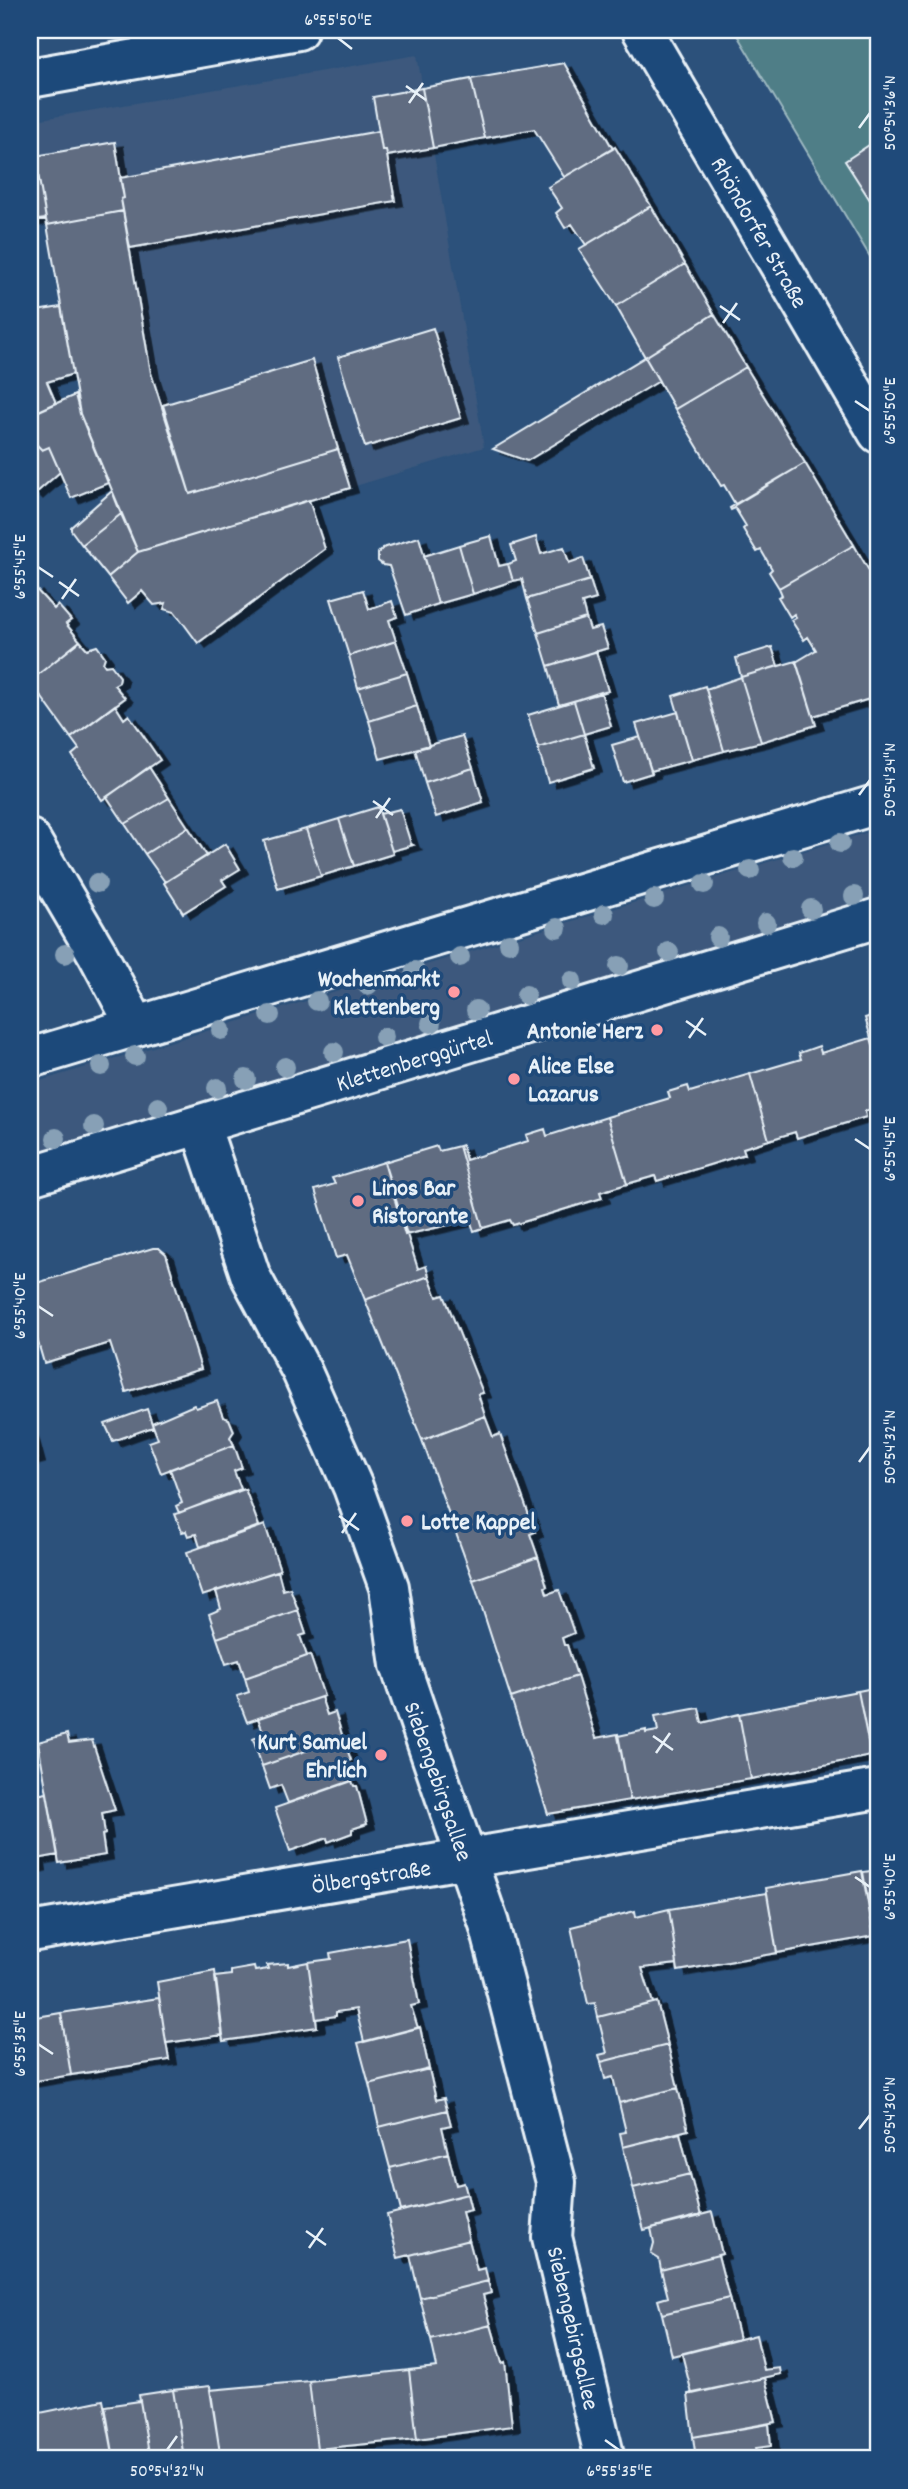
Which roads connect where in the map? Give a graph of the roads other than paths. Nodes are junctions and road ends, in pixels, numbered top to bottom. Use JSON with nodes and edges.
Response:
{"nodes":[{"id":1,"x":299,"y":30,"type":"edge"},
{"id":2,"x":642,"y":30,"type":"edge"},
{"id":3,"x":30,"y":78,"type":"edge"},
{"id":4,"x":878,"y":433,"type":"edge"},
{"id":5,"x":878,"y":804,"type":"edge"},
{"id":6,"x":30,"y":839,"type":"edge"},
{"id":7,"x":878,"y":918,"type":"edge"},
{"id":8,"x":136,"y":1026,"type":"junction"},
{"id":9,"x":30,"y":1058,"type":"edge"},
{"id":10,"x":200,"y":1125,"type":"junction"},
{"id":11,"x":30,"y":1176,"type":"edge"},
{"id":12,"x":878,"y":1789,"type":"edge"},
{"id":13,"x":466,"y":1860,"type":"junction"},
{"id":14,"x":30,"y":1932,"type":"edge"},
{"id":15,"x":605,"y":2459,"type":"edge"}],
"edges":[{"from":1,"to":3,"type":"street"},
{"from":2,"to":4,"type":"street","name":"Rhöndorfer Straße"},
{"from":5,"to":8,"type":"street"},
{"from":6,"to":8,"type":"street"},
{"from":7,"to":10,"type":"street","name":"Klettenberggürtel"},
{"from":8,"to":9,"type":"street"},
{"from":10,"to":11,"type":"street","name":"Klettenberggürtel"},
{"from":10,"to":13,"type":"street","name":"Siebengebirgsallee"},
{"from":12,"to":13,"type":"street","name":"Ölbergstraße"},
{"from":13,"to":14,"type":"street","name":"Ölbergstraße"},
{"from":13,"to":15,"type":"street","name":"Siebengebirgsallee"}]}
